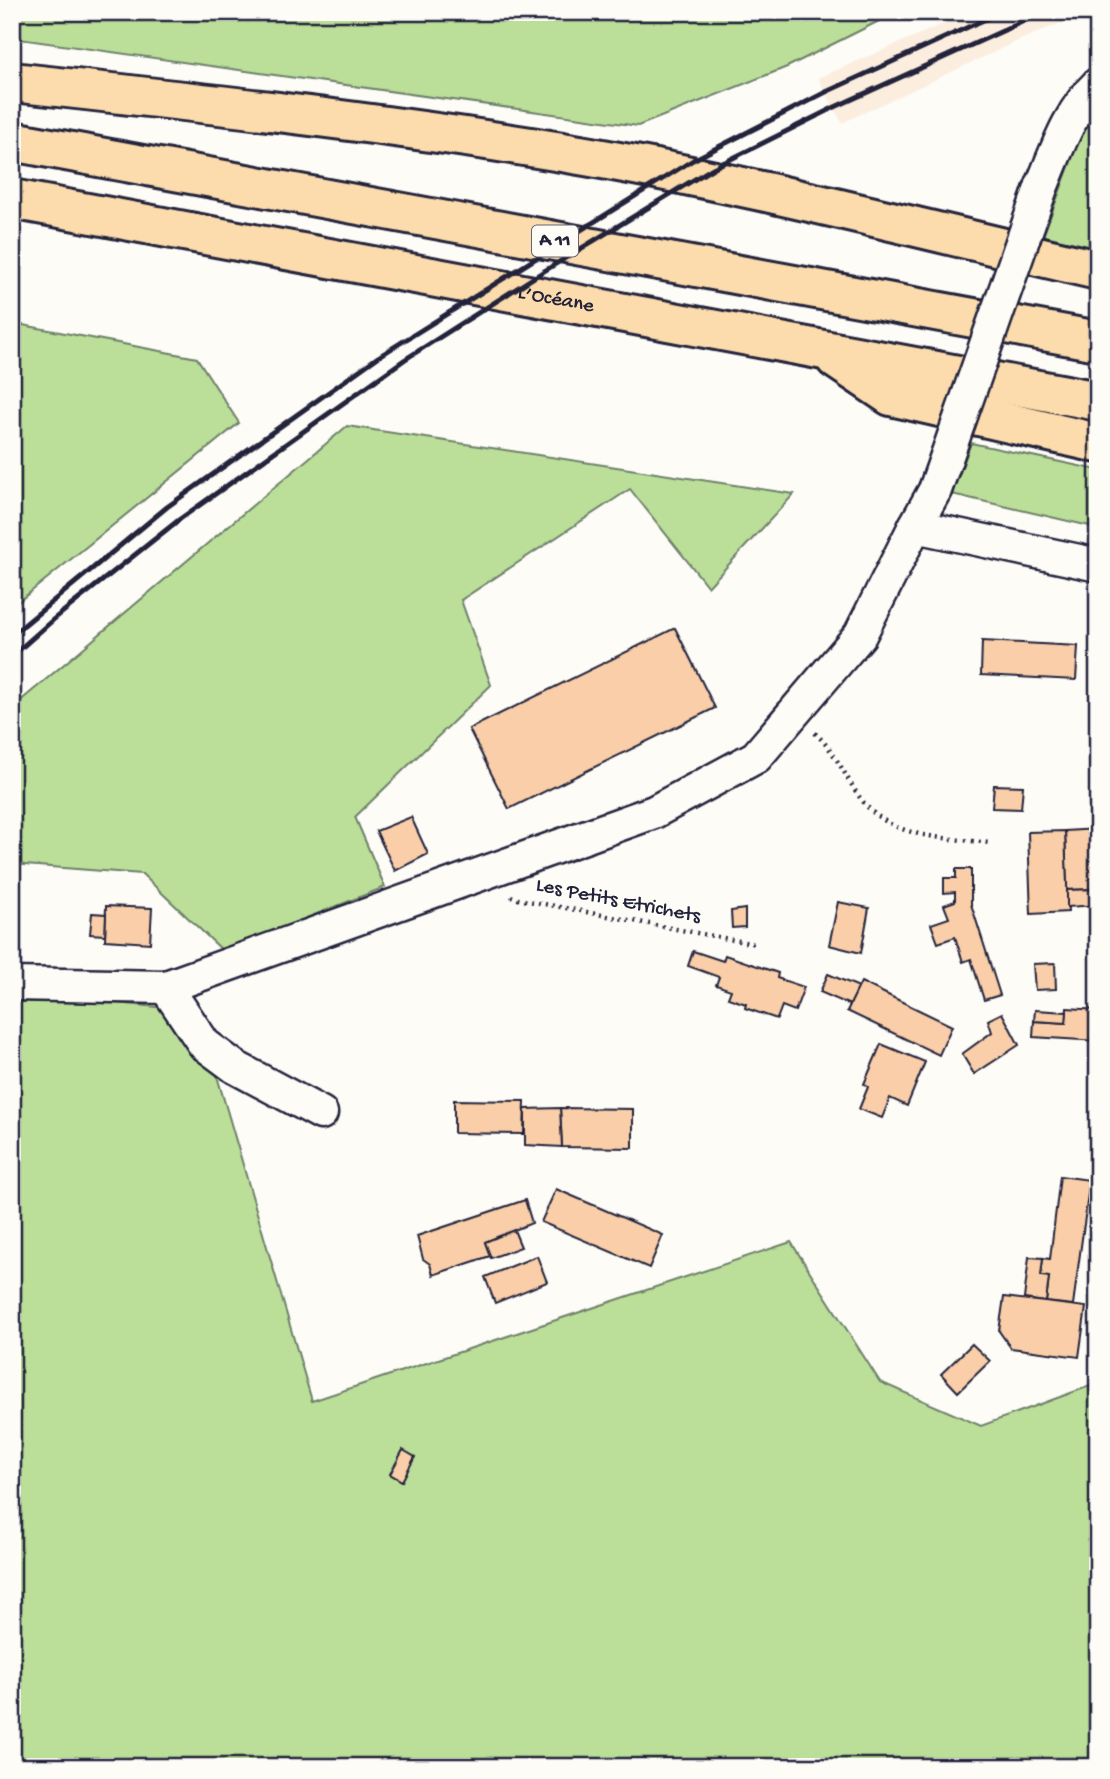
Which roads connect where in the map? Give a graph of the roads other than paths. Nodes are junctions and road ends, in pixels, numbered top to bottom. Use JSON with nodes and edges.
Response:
{"nodes":[{"id":1,"x":12,"y":82,"type":"edge"},
{"id":2,"x":1098,"y":84,"type":"edge"},
{"id":3,"x":12,"y":142,"type":"edge"},
{"id":4,"x":12,"y":200,"type":"edge"},
{"id":5,"x":1098,"y":270,"type":"edge"},
{"id":6,"x":1098,"y":341,"type":"edge"},
{"id":7,"x":823,"y":350,"type":"junction"},
{"id":8,"x":1098,"y":401,"type":"edge"},
{"id":9,"x":1098,"y":443,"type":"edge"},
{"id":10,"x":915,"y":526,"type":"junction"},
{"id":11,"x":1098,"y":565,"type":"edge"},
{"id":12,"x":12,"y":984,"type":"edge"},
{"id":13,"x":166,"y":987,"type":"junction"},
{"id":14,"x":321,"y":1113,"type":"dead end"}],
"edges":[{"from":1,"to":5,"type":"highway"},
{"from":2,"to":10,"type":"street","bridge":true},
{"from":3,"to":6,"type":"highway","number":"A 11"},
{"from":4,"to":7,"type":"highway","name":"L’Océane"},
{"from":7,"to":8,"type":"highway","name":"L’Océane"},
{"from":7,"to":9,"type":"highway"},
{"from":10,"to":11,"type":"street"},
{"from":10,"to":13,"type":"street"},
{"from":12,"to":13,"type":"street"},
{"from":13,"to":14,"type":"street"}]}
